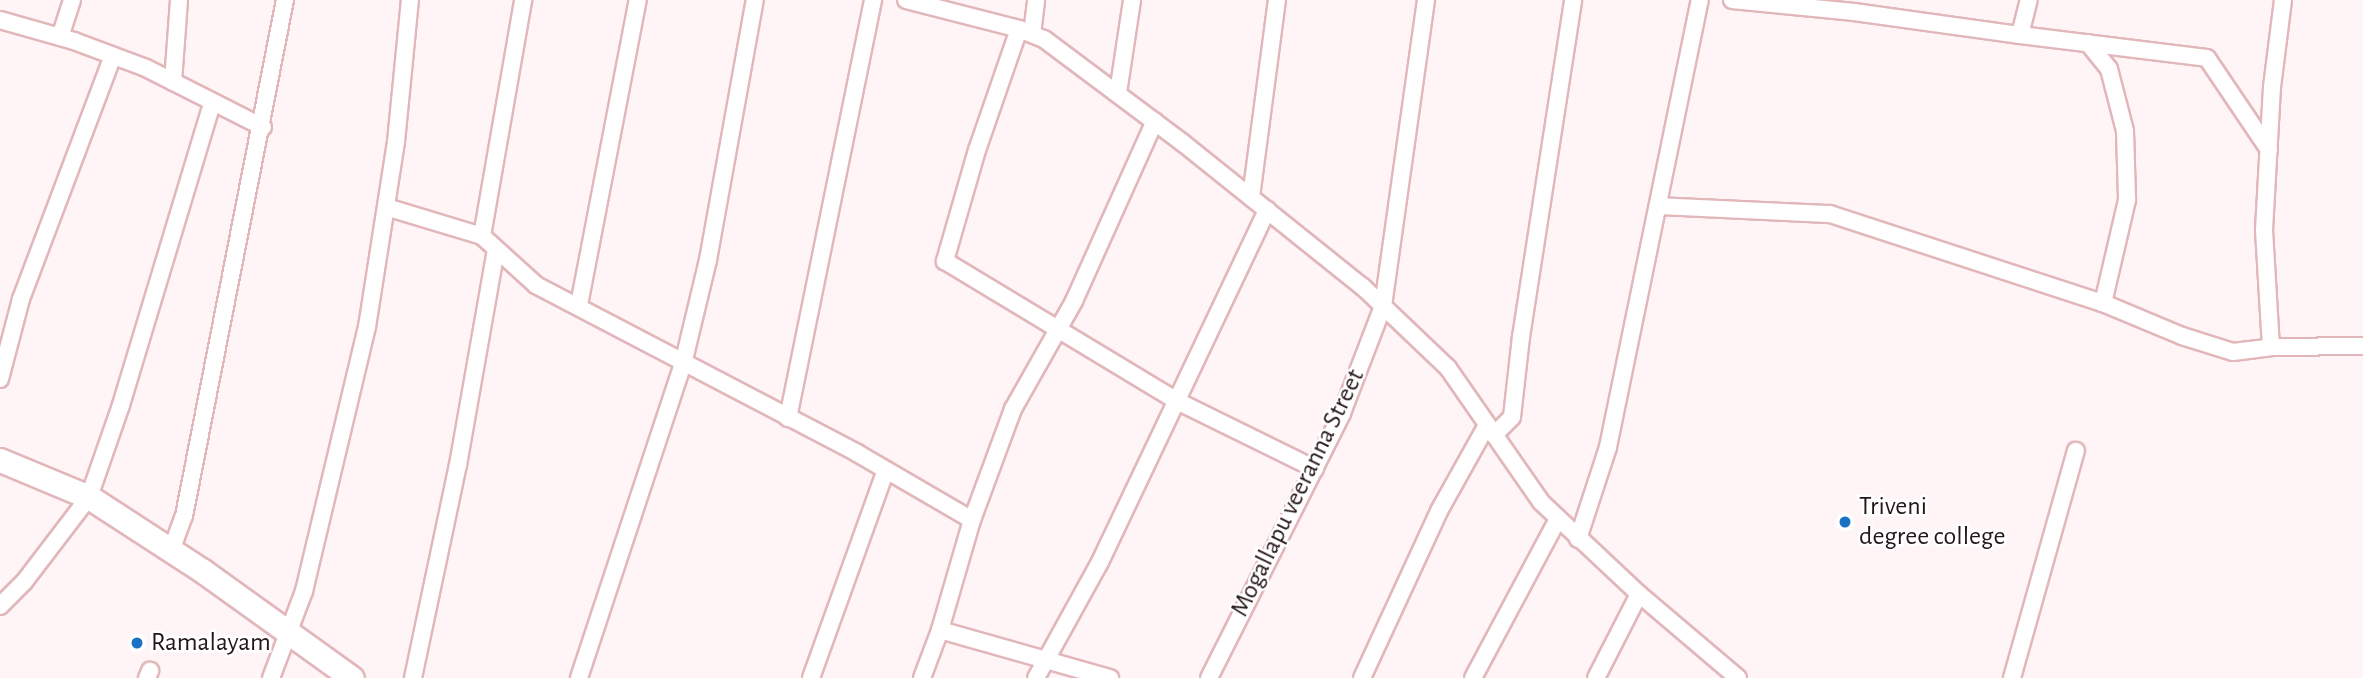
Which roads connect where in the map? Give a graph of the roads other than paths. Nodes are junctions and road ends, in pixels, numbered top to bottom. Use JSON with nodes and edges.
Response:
{"nodes":[{"id":1,"x":72,"y":0,"type":"edge"},
{"id":2,"x":179,"y":0,"type":"edge"},
{"id":3,"x":285,"y":0,"type":"edge"},
{"id":4,"x":410,"y":0,"type":"edge"},
{"id":5,"x":523,"y":0,"type":"edge"},
{"id":6,"x":638,"y":0,"type":"edge"},
{"id":7,"x":755,"y":0,"type":"edge"},
{"id":8,"x":873,"y":0,"type":"edge"},
{"id":9,"x":906,"y":0,"type":"edge"},
{"id":10,"x":1036,"y":0,"type":"edge"},
{"id":11,"x":1132,"y":0,"type":"edge"},
{"id":12,"x":1277,"y":0,"type":"edge"},
{"id":13,"x":1426,"y":0,"type":"edge"},
{"id":14,"x":1573,"y":0,"type":"edge"},
{"id":15,"x":1700,"y":0,"type":"edge"},
{"id":16,"x":1732,"y":0,"type":"edge"},
{"id":17,"x":2029,"y":0,"type":"edge"},
{"id":18,"x":2283,"y":0,"type":"edge"},
{"id":19,"x":927,"y":3,"type":"edge"},
{"id":20,"x":0,"y":20,"type":"edge"},
{"id":21,"x":1025,"y":32,"type":"junction"},
{"id":22,"x":2020,"y":35,"type":"junction"},
{"id":23,"x":60,"y":37,"type":"junction"},
{"id":24,"x":2088,"y":43,"type":"junction"},
{"id":25,"x":113,"y":56,"type":"junction"},
{"id":26,"x":173,"y":82,"type":"junction"},
{"id":27,"x":1118,"y":93,"type":"junction"},
{"id":28,"x":212,"y":103,"type":"junction"},
{"id":29,"x":1155,"y":121,"type":"junction"},
{"id":30,"x":263,"y":127,"type":"junction"},
{"id":31,"x":2269,"y":150,"type":"junction"},
{"id":32,"x":1251,"y":197,"type":"junction"},
{"id":33,"x":1658,"y":206,"type":"junction"},
{"id":34,"x":386,"y":207,"type":"junction"},
{"id":35,"x":1267,"y":210,"type":"junction"},
{"id":36,"x":482,"y":236,"type":"junction"},
{"id":37,"x":496,"y":250,"type":"junction"},
{"id":38,"x":2103,"y":303,"type":"junction"},
{"id":39,"x":579,"y":305,"type":"junction"},
{"id":40,"x":1383,"y":306,"type":"junction"},
{"id":41,"x":1058,"y":328,"type":"junction"},
{"id":42,"x":2363,"y":346,"type":"edge"},
{"id":43,"x":2271,"y":347,"type":"junction"},
{"id":44,"x":683,"y":364,"type":"junction"},
{"id":45,"x":0,"y":379,"type":"edge"},
{"id":46,"x":1175,"y":400,"type":"junction"},
{"id":47,"x":788,"y":418,"type":"junction"},
{"id":48,"x":1490,"y":430,"type":"junction"},
{"id":49,"x":2076,"y":451,"type":"dead end"},
{"id":50,"x":0,"y":460,"type":"edge"},
{"id":51,"x":1315,"y":469,"type":"junction"},
{"id":52,"x":886,"y":470,"type":"junction"},
{"id":53,"x":89,"y":497,"type":"junction"},
{"id":54,"x":1558,"y":519,"type":"junction"},
{"id":55,"x":972,"y":520,"type":"junction"},
{"id":56,"x":1578,"y":539,"type":"junction"},
{"id":57,"x":171,"y":551,"type":"junction"},
{"id":58,"x":1639,"y":594,"type":"junction"},
{"id":59,"x":0,"y":606,"type":"edge"},
{"id":60,"x":940,"y":630,"type":"junction"},
{"id":61,"x":289,"y":631,"type":"junction"},
{"id":62,"x":1045,"y":659,"type":"junction"},
{"id":63,"x":271,"y":678,"type":"edge"},
{"id":64,"x":352,"y":678,"type":"edge"},
{"id":65,"x":412,"y":678,"type":"edge"},
{"id":66,"x":579,"y":678,"type":"edge"},
{"id":67,"x":811,"y":678,"type":"edge"},
{"id":68,"x":922,"y":678,"type":"edge"},
{"id":69,"x":1037,"y":678,"type":"edge"},
{"id":70,"x":1110,"y":678,"type":"edge"},
{"id":71,"x":1209,"y":678,"type":"edge"},
{"id":72,"x":1362,"y":678,"type":"edge"},
{"id":73,"x":1473,"y":678,"type":"edge"},
{"id":74,"x":1596,"y":678,"type":"edge"},
{"id":75,"x":1738,"y":678,"type":"edge"},
{"id":76,"x":2012,"y":678,"type":"edge"}],
"edges":[{"from":1,"to":23,"type":"street"},
{"from":2,"to":26,"type":"street"},
{"from":3,"to":30,"type":"street"},
{"from":4,"to":34,"type":"street"},
{"from":5,"to":36,"type":"street"},
{"from":6,"to":39,"type":"street"},
{"from":7,"to":44,"type":"street"},
{"from":8,"to":47,"type":"street"},
{"from":9,"to":19,"type":"street"},
{"from":10,"to":21,"type":"street"},
{"from":11,"to":27,"type":"street"},
{"from":12,"to":32,"type":"street"},
{"from":13,"to":40,"type":"street","name":"Mogallapu veeranna Street"},
{"from":14,"to":48,"type":"street"},
{"from":15,"to":33,"type":"street"},
{"from":16,"to":22,"type":"street"},
{"from":17,"to":22,"type":"street"},
{"from":18,"to":31,"type":"street"},
{"from":19,"to":21,"type":"street"},
{"from":20,"to":23,"type":"street"},
{"from":21,"to":27,"type":"street"},
{"from":21,"to":41,"type":"street"},
{"from":22,"to":24,"type":"street"},
{"from":23,"to":25,"type":"street"},
{"from":24,"to":31,"type":"street"},
{"from":24,"to":38,"type":"street"},
{"from":25,"to":26,"type":"street"},
{"from":25,"to":45,"type":"street"},
{"from":26,"to":28,"type":"street"},
{"from":27,"to":29,"type":"street"},
{"from":28,"to":30,"type":"street"},
{"from":28,"to":53,"type":"street"},
{"from":29,"to":32,"type":"street"},
{"from":29,"to":41,"type":"street"},
{"from":30,"to":57,"type":"street"},
{"from":31,"to":43,"type":"street"},
{"from":32,"to":35,"type":"street"},
{"from":33,"to":38,"type":"street"},
{"from":33,"to":56,"type":"street"},
{"from":34,"to":36,"type":"street"},
{"from":34,"to":61,"type":"street"},
{"from":35,"to":40,"type":"street"},
{"from":35,"to":46,"type":"street"},
{"from":36,"to":37,"type":"street"},
{"from":37,"to":39,"type":"street"},
{"from":37,"to":65,"type":"street"},
{"from":38,"to":43,"type":"street"},
{"from":39,"to":44,"type":"street"},
{"from":40,"to":48,"type":"street"},
{"from":40,"to":51,"type":"street","name":"Mogallapu veeranna Street"},
{"from":41,"to":46,"type":"street"},
{"from":41,"to":55,"type":"street"},
{"from":42,"to":43,"type":"street"},
{"from":44,"to":47,"type":"street"},
{"from":44,"to":66,"type":"street"},
{"from":46,"to":51,"type":"street"},
{"from":46,"to":62,"type":"street"},
{"from":47,"to":52,"type":"street"},
{"from":48,"to":54,"type":"street"},
{"from":48,"to":72,"type":"street"},
{"from":49,"to":76,"type":"street"},
{"from":50,"to":53,"type":"main road"},
{"from":51,"to":71,"type":"street","name":"Mogallapu veeranna Street"},
{"from":52,"to":55,"type":"street"},
{"from":52,"to":67,"type":"street"},
{"from":53,"to":57,"type":"main road"},
{"from":53,"to":59,"type":"street"},
{"from":54,"to":56,"type":"street"},
{"from":54,"to":73,"type":"street"},
{"from":55,"to":60,"type":"street"},
{"from":56,"to":58,"type":"street"},
{"from":57,"to":61,"type":"main road"},
{"from":58,"to":74,"type":"street"},
{"from":58,"to":75,"type":"street"},
{"from":60,"to":62,"type":"street"},
{"from":60,"to":68,"type":"street"},
{"from":61,"to":63,"type":"street"},
{"from":61,"to":64,"type":"main road"},
{"from":62,"to":69,"type":"street"},
{"from":62,"to":70,"type":"street"}]}
